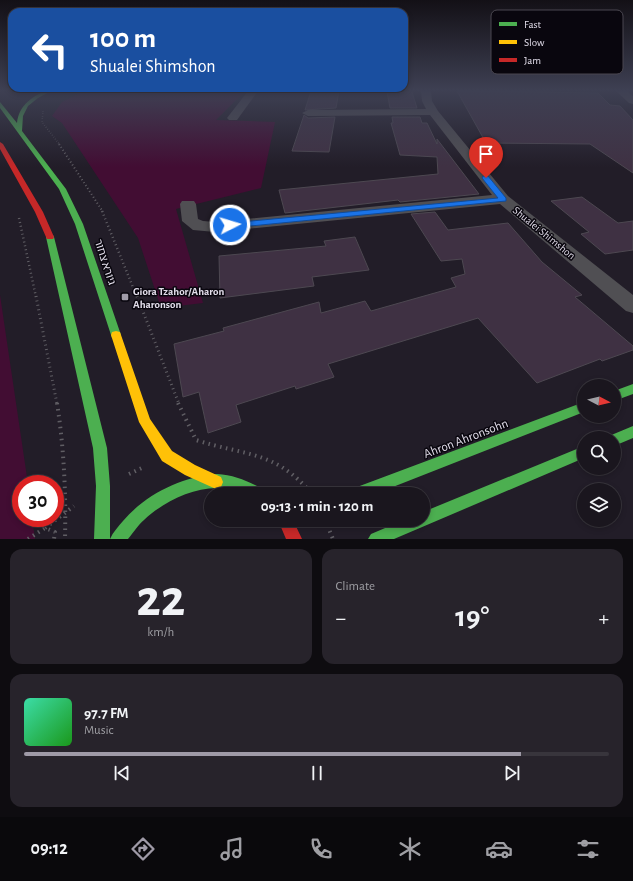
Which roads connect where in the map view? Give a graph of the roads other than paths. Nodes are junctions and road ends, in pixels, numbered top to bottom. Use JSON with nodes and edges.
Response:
{"nodes":[{"id":1,"x":11,"y":116,"type":"edge"},
{"id":2,"x":19,"y":116,"type":"edge"},
{"id":3,"x":436,"y":116,"type":"edge"},
{"id":4,"x":20,"y":130,"type":"junction"},
{"id":5,"x":0,"y":144,"type":"edge"},
{"id":6,"x":503,"y":199,"type":"junction"},
{"id":7,"x":188,"y":204,"type":"dead end"},
{"id":8,"x":633,"y":306,"type":"edge"},
{"id":9,"x":633,"y":389,"type":"edge"},
{"id":10,"x":621,"y":393,"type":"edge"},
{"id":11,"x":577,"y":411,"type":"edge"},
{"id":12,"x":633,"y":432,"type":"edge"},
{"id":13,"x":621,"y":437,"type":"edge"},
{"id":14,"x":577,"y":455,"type":"edge"},
{"id":15,"x":216,"y":482,"type":"junction"},
{"id":16,"x":243,"y":487,"type":"edge"},
{"id":17,"x":375,"y":487,"type":"edge"},
{"id":18,"x":430,"y":517,"type":"edge"},
{"id":19,"x":288,"y":527,"type":"edge"},
{"id":20,"x":405,"y":527,"type":"edge"},
{"id":21,"x":102,"y":539,"type":"edge"},
{"id":22,"x":118,"y":539,"type":"edge"},
{"id":23,"x":294,"y":539,"type":"edge"},
{"id":24,"x":376,"y":539,"type":"edge"}],
"edges":[{"from":1,"to":4,"type":"street","name":"גיורא צחור"},
{"from":2,"to":4,"type":"street"},
{"from":3,"to":6,"type":"street","name":"Shualei Shimshon"},
{"from":4,"to":15,"type":"street","name":"גיורא צחור"},
{"from":5,"to":21,"type":"street"},
{"from":6,"to":7,"type":"street"},
{"from":6,"to":8,"type":"street","name":"Shualei Shimshon"},
{"from":9,"to":10,"type":"street"},
{"from":11,"to":17,"type":"street","name":"Ahron Ahronsohn"},
{"from":12,"to":13,"type":"street"},
{"from":14,"to":18,"type":"street"},
{"from":15,"to":16,"type":"street"},
{"from":15,"to":22,"type":"street"},
{"from":19,"to":23,"type":"street"},
{"from":20,"to":24,"type":"street"}]}
